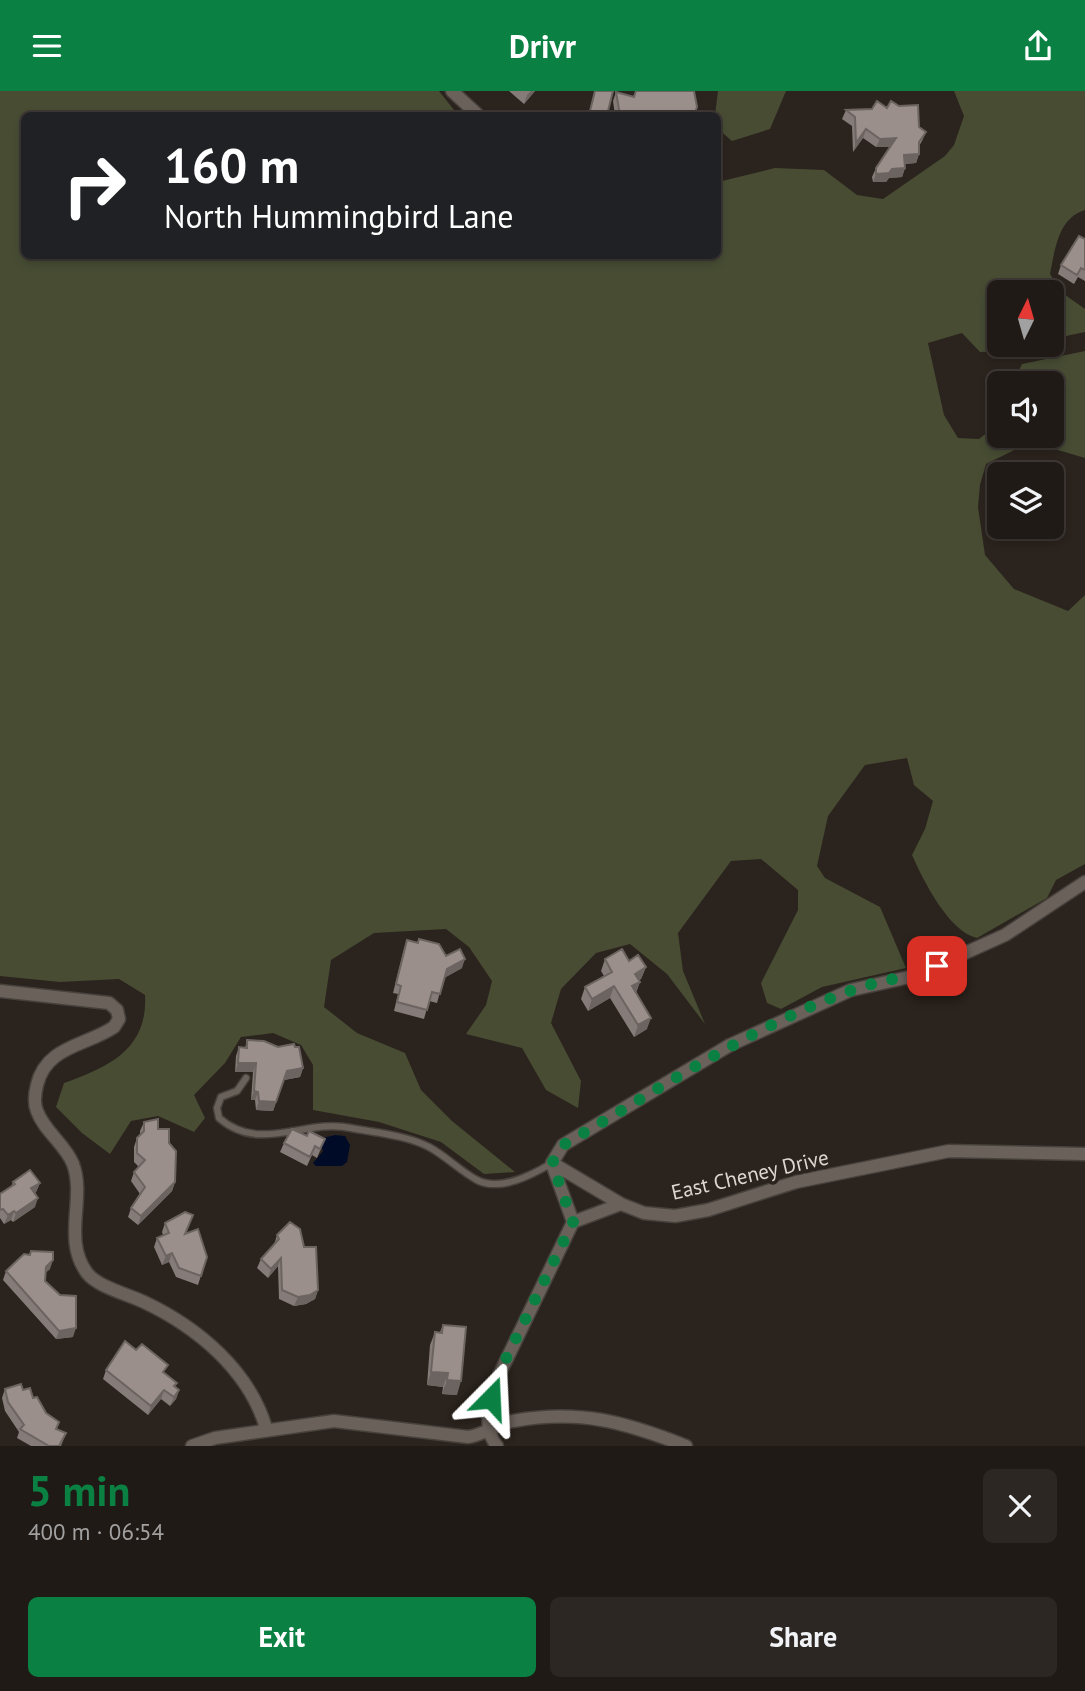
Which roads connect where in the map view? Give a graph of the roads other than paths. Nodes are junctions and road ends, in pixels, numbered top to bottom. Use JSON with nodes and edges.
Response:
{"nodes":[{"id":1,"x":452,"y":91,"type":"edge"},
{"id":2,"x":475,"y":112,"type":"edge"},
{"id":3,"x":1085,"y":882,"type":"edge"},
{"id":4,"x":0,"y":991,"type":"edge"},
{"id":5,"x":246,"y":1078,"type":"dead end"},
{"id":6,"x":1085,"y":1154,"type":"edge"},
{"id":7,"x":552,"y":1163,"type":"junction"},
{"id":8,"x":621,"y":1204,"type":"junction"},
{"id":9,"x":573,"y":1222,"type":"junction"},
{"id":10,"x":266,"y":1428,"type":"junction"},
{"id":11,"x":490,"y":1430,"type":"junction"},
{"id":12,"x":192,"y":1446,"type":"edge"},
{"id":13,"x":497,"y":1446,"type":"edge"},
{"id":14,"x":686,"y":1446,"type":"edge"}],
"edges":[{"from":1,"to":2,"type":"street"},
{"from":3,"to":7,"type":"street"},
{"from":4,"to":10,"type":"street"},
{"from":5,"to":7,"type":"lane"},
{"from":6,"to":8,"type":"street","name":"East Cheney Drive"},
{"from":7,"to":8,"type":"street","name":"East Cheney Drive"},
{"from":7,"to":9,"type":"street"},
{"from":8,"to":9,"type":"street"},
{"from":9,"to":11,"type":"street"},
{"from":10,"to":11,"type":"street"},
{"from":10,"to":12,"type":"street"},
{"from":11,"to":13,"type":"street"},
{"from":11,"to":14,"type":"street"}]}
